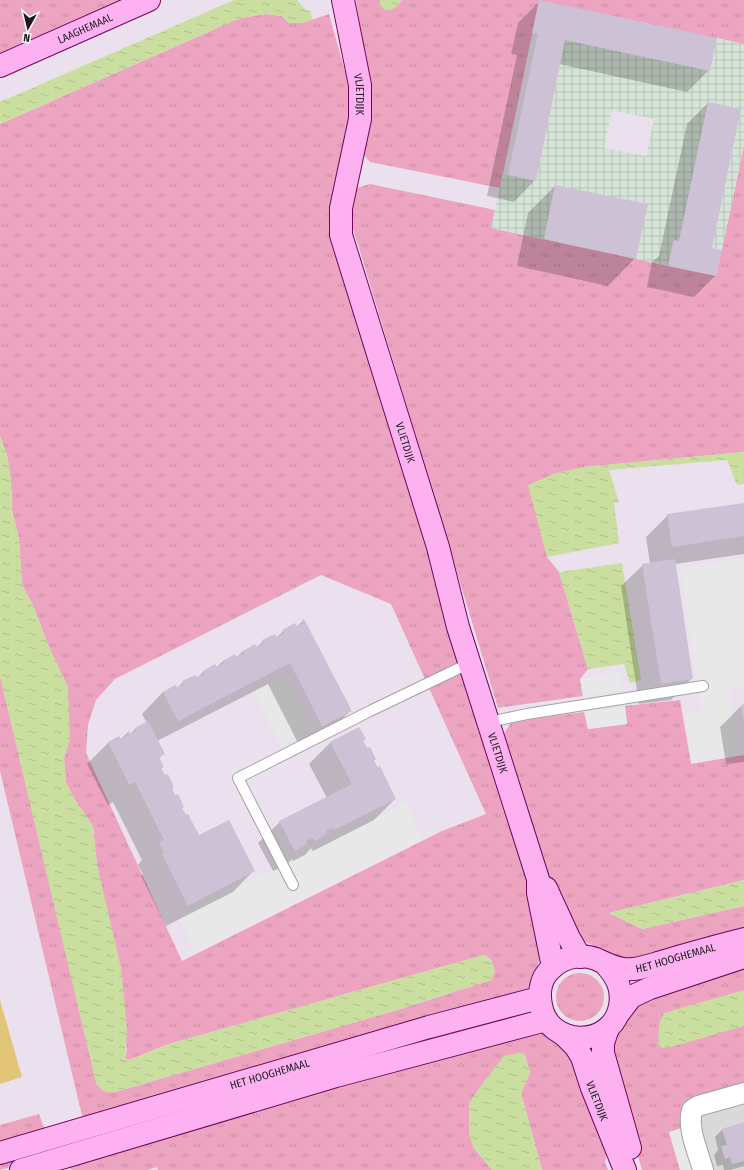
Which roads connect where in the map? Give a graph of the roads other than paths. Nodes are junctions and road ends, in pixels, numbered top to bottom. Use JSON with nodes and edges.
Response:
{"nodes":[{"id":1,"x":149,"y":0,"type":"edge"},
{"id":2,"x":342,"y":0,"type":"edge"},
{"id":3,"x":0,"y":66,"type":"edge"},
{"id":4,"x":470,"y":663,"type":"junction"},
{"id":5,"x":703,"y":686,"type":"dead end"},
{"id":6,"x":488,"y":722,"type":"junction"},
{"id":7,"x":538,"y":880,"type":"junction"},
{"id":8,"x":293,"y":885,"type":"dead end"},
{"id":9,"x":744,"y":939,"type":"edge"},
{"id":10,"x":580,"y":957,"type":"junction"},
{"id":11,"x":744,"y":958,"type":"edge"},
{"id":12,"x":606,"y":965,"type":"junction"},
{"id":13,"x":553,"y":967,"type":"junction"},
{"id":14,"x":539,"y":998,"type":"junction"},
{"id":15,"x":546,"y":1020,"type":"junction"},
{"id":16,"x":613,"y":1021,"type":"junction"},
{"id":17,"x":564,"y":1035,"type":"junction"},
{"id":18,"x":744,"y":1093,"type":"edge"},
{"id":19,"x":0,"y":1153,"type":"edge"},
{"id":20,"x":21,"y":1170,"type":"edge"},
{"id":21,"x":625,"y":1170,"type":"edge"},
{"id":22,"x":636,"y":1170,"type":"edge"},
{"id":23,"x":703,"y":1170,"type":"edge"}],
"edges":[{"from":1,"to":3,"type":"street","name":"LAAGHEMAAL"},
{"from":2,"to":4,"type":"street","name":"VLIETDIJK"},
{"from":4,"to":6,"type":"street","name":"VLIETDIJK"},
{"from":4,"to":8,"type":"lane"},
{"from":5,"to":6,"type":"lane"},
{"from":6,"to":7,"type":"street","name":"VLIETDIJK"},
{"from":7,"to":10,"type":"street","name":"VLIETDIJK"},
{"from":7,"to":13,"type":"street","name":"VLIETDIJK"},
{"from":9,"to":12,"type":"street","name":"HET HOOGHEMAAL"},
{"from":10,"to":12,"type":"street"},
{"from":10,"to":13,"type":"street"},
{"from":11,"to":16,"type":"street","name":"HET HOOGHEMAAL"},
{"from":12,"to":16,"type":"street"},
{"from":13,"to":14,"type":"street"},
{"from":14,"to":15,"type":"street"},
{"from":14,"to":19,"type":"street","name":"HET HOOGHEMAAL"},
{"from":15,"to":17,"type":"street"},
{"from":15,"to":20,"type":"street","name":"HET HOOGHEMAAL"},
{"from":16,"to":17,"type":"street"},
{"from":16,"to":22,"type":"street","name":"VLIETDIJK"},
{"from":17,"to":21,"type":"street","name":"VLIETDIJK"},
{"from":18,"to":23,"type":"street"}]}
